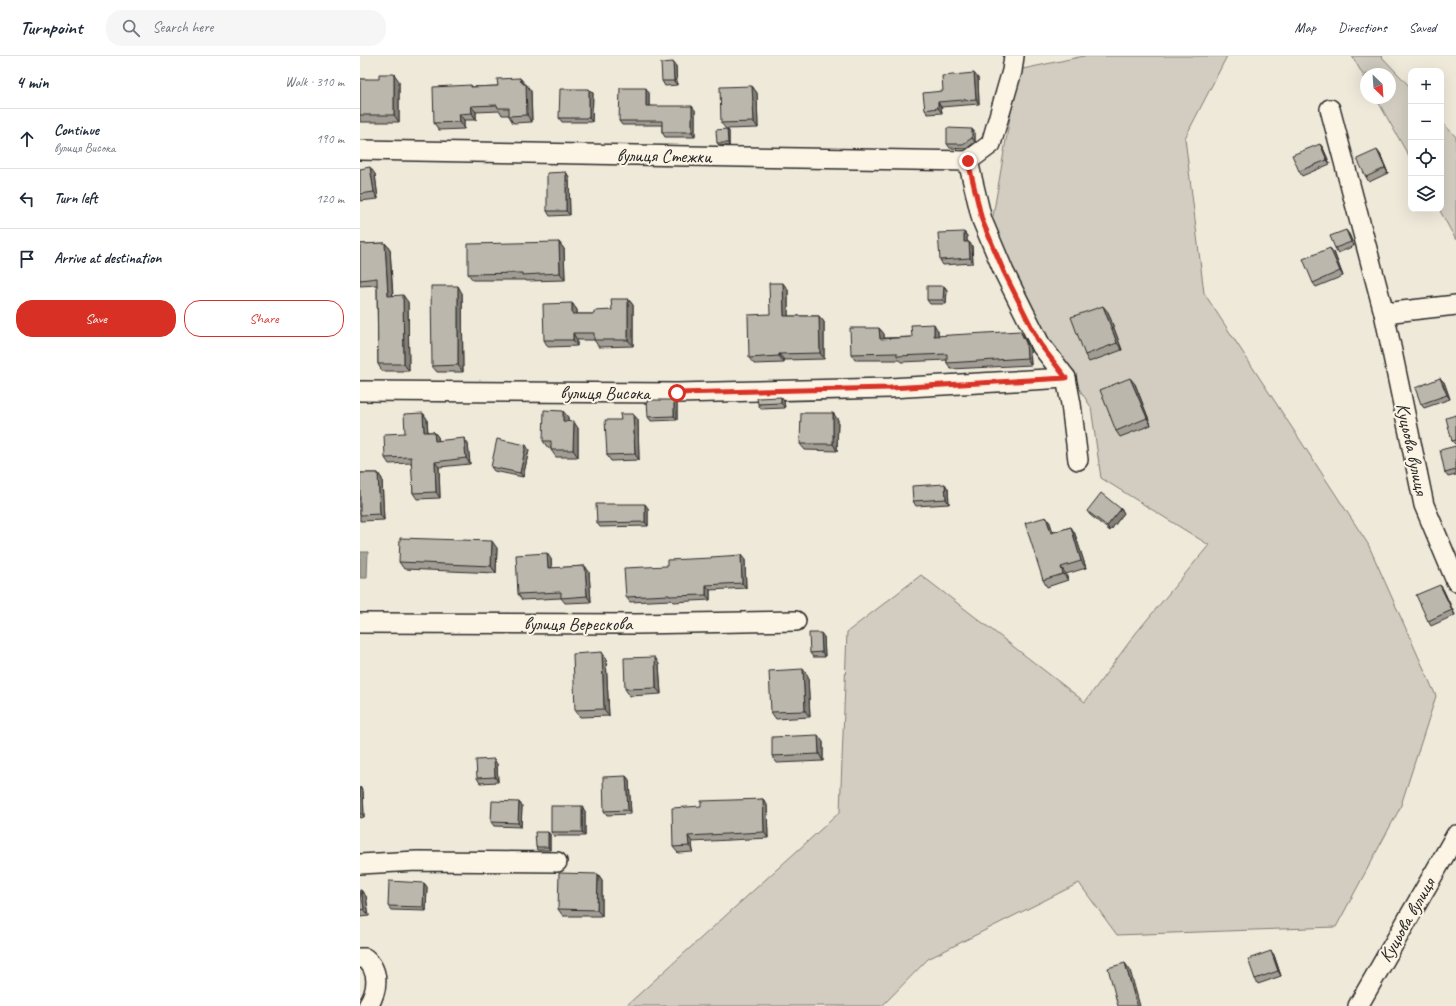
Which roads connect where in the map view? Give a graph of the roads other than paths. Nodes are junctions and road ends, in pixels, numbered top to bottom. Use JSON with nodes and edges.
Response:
{"nodes":[{"id":1,"x":1014,"y":56,"type":"edge"},
{"id":2,"x":1330,"y":109,"type":"dead end"},
{"id":3,"x":360,"y":150,"type":"edge"},
{"id":4,"x":968,"y":161,"type":"junction"},
{"id":5,"x":1456,"y":305,"type":"edge"},
{"id":6,"x":1384,"y":312,"type":"junction"},
{"id":7,"x":1066,"y":378,"type":"junction"},
{"id":8,"x":360,"y":392,"type":"edge"},
{"id":9,"x":1078,"y":460,"type":"dead end"},
{"id":10,"x":1456,"y":581,"type":"edge"},
{"id":11,"x":796,"y":621,"type":"dead end"},
{"id":12,"x":360,"y":624,"type":"edge"},
{"id":13,"x":1456,"y":835,"type":"edge"},
{"id":14,"x":557,"y":862,"type":"dead end"},
{"id":15,"x":360,"y":864,"type":"edge"},
{"id":16,"x":360,"y":958,"type":"edge"},
{"id":17,"x":368,"y":1006,"type":"edge"},
{"id":18,"x":1358,"y":1006,"type":"edge"}],
"edges":[{"from":1,"to":4,"type":"street"},
{"from":2,"to":6,"type":"street","name":"Куцьова вулиця"},
{"from":3,"to":4,"type":"street","name":"вулиця Стежки"},
{"from":4,"to":7,"type":"street"},
{"from":5,"to":6,"type":"street"},
{"from":6,"to":10,"type":"street","name":"Куцьова вулиця"},
{"from":7,"to":8,"type":"street","name":"вулиця Висока"},
{"from":7,"to":9,"type":"street"},
{"from":11,"to":12,"type":"street","name":"вулиця Верескова"},
{"from":13,"to":18,"type":"street","name":"Куцьова вулиця"},
{"from":14,"to":15,"type":"street"},
{"from":16,"to":17,"type":"street"}]}
